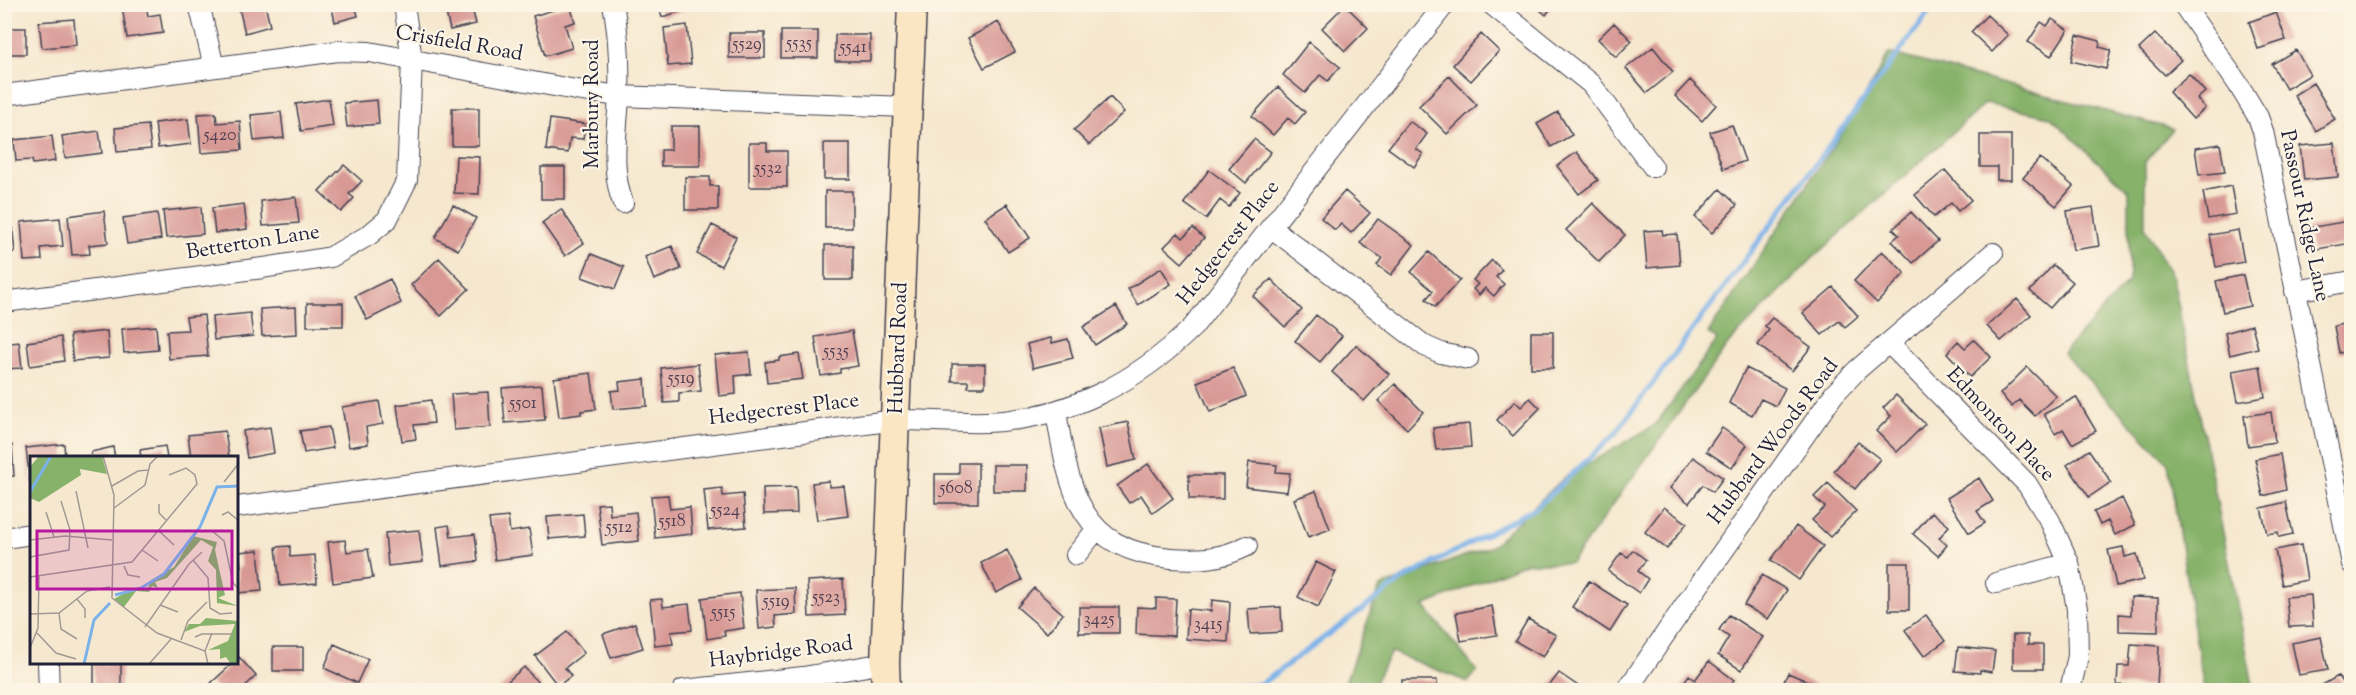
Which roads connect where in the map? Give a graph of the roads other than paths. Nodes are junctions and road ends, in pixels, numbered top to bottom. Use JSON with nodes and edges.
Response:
{"nodes":[{"id":1,"x":199,"y":4,"type":"edge"},
{"id":2,"x":404,"y":4,"type":"edge"},
{"id":3,"x":613,"y":4,"type":"edge"},
{"id":4,"x":912,"y":4,"type":"edge"},
{"id":5,"x":1445,"y":4,"type":"edge"},
{"id":6,"x":1491,"y":4,"type":"edge"},
{"id":7,"x":2182,"y":4,"type":"edge"},
{"id":8,"x":412,"y":60,"type":"junction"},
{"id":9,"x":214,"y":67,"type":"junction"},
{"id":10,"x":4,"y":95,"type":"edge"},
{"id":11,"x":619,"y":96,"type":"junction"},
{"id":12,"x":907,"y":107,"type":"junction"},
{"id":13,"x":1653,"y":166,"type":"dead end"},
{"id":14,"x":623,"y":203,"type":"dead end"},
{"id":15,"x":1272,"y":228,"type":"junction"},
{"id":16,"x":1993,"y":253,"type":"dead end"},
{"id":17,"x":2352,"y":281,"type":"edge"},
{"id":18,"x":2295,"y":291,"type":"junction"},
{"id":19,"x":4,"y":302,"type":"edge"},
{"id":20,"x":1889,"y":343,"type":"junction"},
{"id":21,"x":1468,"y":360,"type":"dead end"},
{"id":22,"x":1056,"y":412,"type":"junction"},
{"id":23,"x":896,"y":420,"type":"junction"},
{"id":24,"x":238,"y":507,"type":"edge"},
{"id":25,"x":2345,"y":508,"type":"edge"},
{"id":26,"x":1096,"y":530,"type":"junction"},
{"id":27,"x":30,"y":534,"type":"edge"},
{"id":28,"x":4,"y":538,"type":"edge"},
{"id":29,"x":1247,"y":546,"type":"dead end"},
{"id":30,"x":1076,"y":555,"type":"dead end"},
{"id":31,"x":2069,"y":563,"type":"junction"},
{"id":32,"x":2352,"y":564,"type":"edge"},
{"id":33,"x":1996,"y":583,"type":"dead end"},
{"id":34,"x":48,"y":665,"type":"edge"},
{"id":35,"x":886,"y":677,"type":"edge"},
{"id":36,"x":1632,"y":689,"type":"edge"},
{"id":37,"x":49,"y":690,"type":"edge"},
{"id":38,"x":684,"y":690,"type":"edge"},
{"id":39,"x":2070,"y":690,"type":"edge"}],
"edges":[{"from":1,"to":9,"type":"street"},
{"from":2,"to":8,"type":"street","name":"Betterton Lane"},
{"from":3,"to":11,"type":"street","name":"Marbury Road"},
{"from":4,"to":12,"type":"main road","name":"Hubbard Road"},
{"from":5,"to":15,"type":"street","name":"Hedgecrest Place"},
{"from":6,"to":13,"type":"street"},
{"from":7,"to":18,"type":"street","name":"Passour Ridge Lane"},
{"from":8,"to":9,"type":"street","name":"Crisfield Road"},
{"from":8,"to":11,"type":"street","name":"Crisfield Road"},
{"from":8,"to":19,"type":"street","name":"Betterton Lane"},
{"from":9,"to":10,"type":"street","name":"Crisfield Road"},
{"from":11,"to":12,"type":"street","name":"Crisfield Road"},
{"from":11,"to":14,"type":"street","name":"Marbury Road"},
{"from":12,"to":23,"type":"main road","name":"Hubbard Road"},
{"from":15,"to":21,"type":"street"},
{"from":15,"to":22,"type":"street","name":"Hedgecrest Place"},
{"from":16,"to":20,"type":"street","name":"Hubbard Woods Road"},
{"from":17,"to":18,"type":"street"},
{"from":18,"to":25,"type":"street","name":"Passour Ridge Lane"},
{"from":20,"to":31,"type":"street","name":"Edmonton Place"},
{"from":20,"to":36,"type":"street","name":"Hubbard Woods Road"},
{"from":22,"to":23,"type":"street","name":"Hedgecrest Place"},
{"from":22,"to":26,"type":"street"},
{"from":23,"to":24,"type":"street","name":"Hedgecrest Place"},
{"from":23,"to":35,"type":"main road","name":"Hubbard Road"},
{"from":25,"to":32,"type":"street","name":"Passour Ridge Lane"},
{"from":26,"to":29,"type":"street"},
{"from":26,"to":30,"type":"street"},
{"from":27,"to":28,"type":"street"},
{"from":31,"to":33,"type":"street"},
{"from":31,"to":39,"type":"street","name":"Edmonton Place"},
{"from":34,"to":37,"type":"street"},
{"from":35,"to":38,"type":"street","name":"Haybridge Road"}]}
